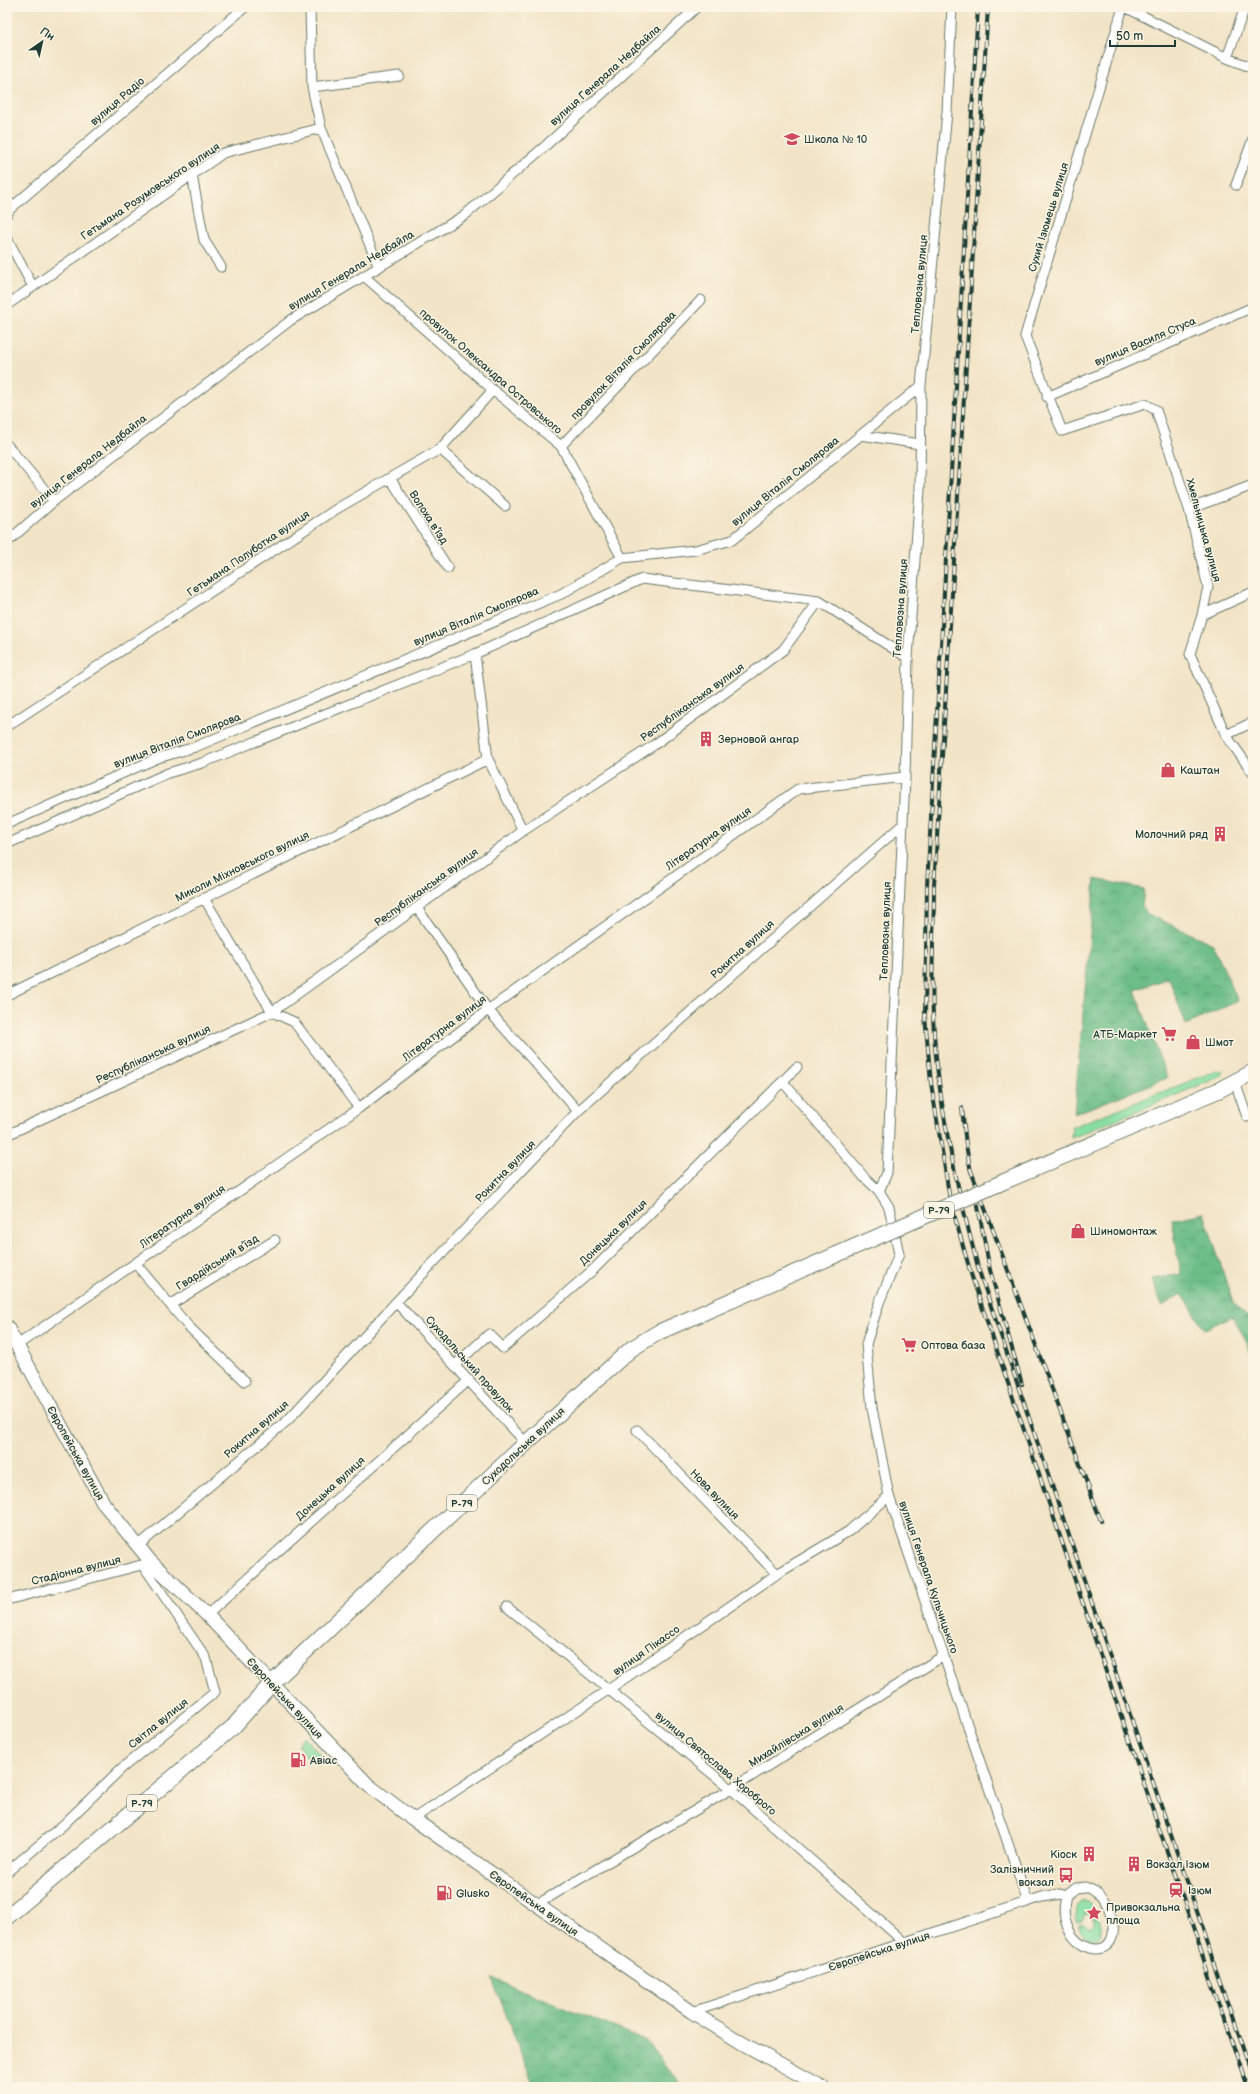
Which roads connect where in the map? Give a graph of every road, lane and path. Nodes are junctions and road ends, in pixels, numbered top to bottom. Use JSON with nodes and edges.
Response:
{"nodes":[{"id":1,"x":245,"y":7,"type":"edge"},
{"id":2,"x":310,"y":7,"type":"edge"},
{"id":3,"x":697,"y":7,"type":"edge"},
{"id":4,"x":952,"y":7,"type":"edge"},
{"id":5,"x":1124,"y":7,"type":"edge"},
{"id":6,"x":1245,"y":7,"type":"edge"},
{"id":7,"x":1227,"y":58,"type":"junction"},
{"id":8,"x":1253,"y":68,"type":"edge"},
{"id":9,"x":399,"y":76,"type":"dead end"},
{"id":10,"x":312,"y":87,"type":"junction"},
{"id":11,"x":321,"y":128,"type":"junction"},
{"id":12,"x":1253,"y":139,"type":"edge"},
{"id":13,"x":192,"y":175,"type":"junction"},
{"id":14,"x":1236,"y":185,"type":"dead end"},
{"id":15,"x":7,"y":214,"type":"edge"},
{"id":16,"x":7,"y":238,"type":"edge"},
{"id":17,"x":221,"y":267,"type":"dead end"},
{"id":18,"x":379,"y":267,"type":"junction"},
{"id":19,"x":364,"y":276,"type":"junction"},
{"id":20,"x":33,"y":287,"type":"junction"},
{"id":21,"x":701,"y":300,"type":"dead end"},
{"id":22,"x":7,"y":305,"type":"edge"},
{"id":23,"x":1253,"y":307,"type":"edge"},
{"id":24,"x":921,"y":386,"type":"junction"},
{"id":25,"x":493,"y":390,"type":"junction"},
{"id":26,"x":1047,"y":397,"type":"junction"},
{"id":27,"x":1145,"y":404,"type":"joint"},
{"id":28,"x":861,"y":435,"type":"junction"},
{"id":29,"x":920,"y":444,"type":"junction"},
{"id":30,"x":7,"y":445,"type":"edge"},
{"id":31,"x":561,"y":446,"type":"junction"},
{"id":32,"x":440,"y":449,"type":"junction"},
{"id":33,"x":390,"y":478,"type":"junction"},
{"id":34,"x":1253,"y":485,"type":"edge"},
{"id":35,"x":54,"y":501,"type":"junction"},
{"id":36,"x":504,"y":506,"type":"dead end"},
{"id":37,"x":1188,"y":509,"type":"junction"},
{"id":38,"x":7,"y":542,"type":"edge"},
{"id":39,"x":622,"y":558,"type":"junction"},
{"id":40,"x":448,"y":568,"type":"dead end"},
{"id":41,"x":1253,"y":592,"type":"edge"},
{"id":42,"x":819,"y":601,"type":"junction"},
{"id":43,"x":1202,"y":616,"type":"junction"},
{"id":44,"x":475,"y":654,"type":"junction"},
{"id":45,"x":908,"y":658,"type":"junction"},
{"id":46,"x":1253,"y":722,"type":"edge"},
{"id":47,"x":7,"y":726,"type":"edge"},
{"id":48,"x":1226,"y":735,"type":"junction"},
{"id":49,"x":488,"y":759,"type":"junction"},
{"id":50,"x":1253,"y":773,"type":"edge"},
{"id":51,"x":905,"y":777,"type":"junction"},
{"id":52,"x":7,"y":824,"type":"edge"},
{"id":53,"x":902,"y":825,"type":"junction"},
{"id":54,"x":523,"y":832,"type":"junction"},
{"id":55,"x":7,"y":844,"type":"edge"},
{"id":56,"x":204,"y":898,"type":"junction"},
{"id":57,"x":417,"y":908,"type":"junction"},
{"id":58,"x":7,"y":995,"type":"edge"},
{"id":59,"x":488,"y":1010,"type":"junction"},
{"id":60,"x":272,"y":1012,"type":"junction"},
{"id":61,"x":797,"y":1067,"type":"dead end"},
{"id":62,"x":1253,"y":1072,"type":"edge"},
{"id":63,"x":783,"y":1082,"type":"junction"},
{"id":64,"x":1235,"y":1082,"type":"junction"},
{"id":65,"x":359,"y":1108,"type":"junction"},
{"id":66,"x":578,"y":1111,"type":"junction"},
{"id":67,"x":1247,"y":1117,"type":"dead end"},
{"id":68,"x":7,"y":1135,"type":"edge"},
{"id":69,"x":880,"y":1191,"type":"junction"},
{"id":70,"x":275,"y":1240,"type":"dead end"},
{"id":71,"x":135,"y":1263,"type":"junction"},
{"id":72,"x":396,"y":1302,"type":"junction"},
{"id":73,"x":170,"y":1305,"type":"junction"},
{"id":74,"x":7,"y":1327,"type":"edge"},
{"id":75,"x":16,"y":1346,"type":"junction"},
{"id":76,"x":456,"y":1365,"type":"junction"},
{"id":77,"x":469,"y":1380,"type":"junction"},
{"id":78,"x":245,"y":1381,"type":"dead end"},
{"id":79,"x":637,"y":1430,"type":"dead end"},
{"id":80,"x":526,"y":1443,"type":"junction"},
{"id":81,"x":889,"y":1496,"type":"junction"},
{"id":82,"x":138,"y":1546,"type":"junction"},
{"id":83,"x":147,"y":1564,"type":"junction"},
{"id":84,"x":777,"y":1574,"type":"junction"},
{"id":85,"x":7,"y":1600,"type":"edge"},
{"id":86,"x":507,"y":1606,"type":"dead end"},
{"id":87,"x":207,"y":1615,"type":"junction"},
{"id":88,"x":943,"y":1656,"type":"junction"},
{"id":89,"x":271,"y":1684,"type":"junction"},
{"id":90,"x":608,"y":1690,"type":"junction"},
{"id":91,"x":731,"y":1790,"type":"junction"},
{"id":92,"x":413,"y":1819,"type":"junction"},
{"id":93,"x":7,"y":1872,"type":"edge"},
{"id":94,"x":1066,"y":1896,"type":"junction"},
{"id":95,"x":1028,"y":1902,"type":"junction"},
{"id":96,"x":536,"y":1905,"type":"junction"},
{"id":97,"x":7,"y":1917,"type":"edge"},
{"id":98,"x":905,"y":1943,"type":"junction"},
{"id":99,"x":692,"y":2012,"type":"junction"},
{"id":100,"x":822,"y":2087,"type":"edge"}],
"edges":[{"from":1,"to":15,"type":"street","name":"вулиця Радіо"},
{"from":2,"to":10,"type":"street"},
{"from":3,"to":18,"type":"street","name":"вулиця Генерала Недбайла"},
{"from":4,"to":24,"type":"street","name":"Тепловозна вулиця"},
{"from":5,"to":7,"type":"street"},
{"from":5,"to":26,"type":"street","name":"Сухий Ізюмець вулиця"},
{"from":6,"to":7,"type":"street"},
{"from":7,"to":8,"type":"street"},
{"from":9,"to":10,"type":"street"},
{"from":10,"to":11,"type":"street"},
{"from":11,"to":13,"type":"street","name":"Гетьмана Розумовського вулиця"},
{"from":11,"to":18,"type":"street"},
{"from":12,"to":14,"type":"street"},
{"from":13,"to":17,"type":"street"},
{"from":13,"to":20,"type":"street","name":"Гетьмана Розумовського вулиця"},
{"from":16,"to":20,"type":"street"},
{"from":18,"to":19,"type":"street","name":"вулиця Генерала Недбайла"},
{"from":19,"to":25,"type":"street","name":"провулок Олександра Островського"},
{"from":19,"to":35,"type":"street","name":"вулиця Генерала Недбайла"},
{"from":20,"to":22,"type":"street","name":"Гетьмана Розумовського вулиця"},
{"from":21,"to":31,"type":"street","name":"провулок Віталія Смолярова"},
{"from":23,"to":26,"type":"street","name":"вулиця Василя Стуса"},
{"from":24,"to":28,"type":"street","name":"вулиця Віталія Смолярова"},
{"from":24,"to":29,"type":"street","name":"Тепловозна вулиця"},
{"from":25,"to":31,"type":"street","name":"провулок Олександра Островського"},
{"from":25,"to":32,"type":"street","name":"Гетьмана Полуботка вулиця"},
{"from":26,"to":27,"type":"street","name":"Сухий Ізюмець вулиця"},
{"from":27,"to":37,"type":"street","name":"Хмельницька вулиця"},
{"from":28,"to":29,"type":"street"},
{"from":28,"to":39,"type":"street","name":"вулиця Віталія Смолярова"},
{"from":29,"to":45,"type":"street","name":"Тепловозна вулиця"},
{"from":30,"to":35,"type":"street"},
{"from":31,"to":39,"type":"street","name":"провулок Олександра Островського"},
{"from":32,"to":33,"type":"street","name":"Гетьмана Полуботка вулиця"},
{"from":32,"to":36,"type":"street"},
{"from":33,"to":40,"type":"street","name":"Волоха в’їзд"},
{"from":33,"to":47,"type":"street","name":"Гетьмана Полуботка вулиця"},
{"from":34,"to":37,"type":"street"},
{"from":35,"to":38,"type":"street","name":"вулиця Генерала Недбайла"},
{"from":37,"to":43,"type":"street","name":"Хмельницька вулиця"},
{"from":39,"to":52,"type":"street","name":"вулиця Віталія Смолярова"},
{"from":41,"to":43,"type":"street"},
{"from":42,"to":44,"type":"street"},
{"from":42,"to":45,"type":"street"},
{"from":42,"to":54,"type":"street","name":"Республіканська вулиця"},
{"from":43,"to":48,"type":"street","name":"Хмельницька вулиця"},
{"from":44,"to":49,"type":"street"},
{"from":44,"to":55,"type":"street"},
{"from":45,"to":51,"type":"street","name":"Тепловозна вулиця"},
{"from":46,"to":48,"type":"street"},
{"from":48,"to":50,"type":"street","name":"Хмельницька вулиця"},
{"from":49,"to":54,"type":"street"},
{"from":49,"to":56,"type":"street","name":"Миколи Міхновського вулиця"},
{"from":51,"to":53,"type":"street","name":"Тепловозна вулиця"},
{"from":51,"to":59,"type":"street","name":"Літературна вулиця"},
{"from":53,"to":66,"type":"street","name":"Рокитна вулиця"},
{"from":53,"to":69,"type":"street","name":"Тепловозна вулиця"},
{"from":54,"to":57,"type":"street","name":"Республіканська вулиця"},
{"from":56,"to":58,"type":"street","name":"Миколи Міхновського вулиця"},
{"from":56,"to":60,"type":"street"},
{"from":57,"to":59,"type":"street"},
{"from":57,"to":60,"type":"street","name":"Республіканська вулиця"},
{"from":59,"to":65,"type":"street","name":"Літературна вулиця"},
{"from":59,"to":66,"type":"street"},
{"from":60,"to":65,"type":"street"},
{"from":60,"to":68,"type":"street","name":"Республіканська вулиця"},
{"from":61,"to":63,"type":"street","name":"Донецька вулиця"},
{"from":62,"to":64,"type":"main road","number":"Р-79"},
{"from":63,"to":69,"type":"street"},
{"from":63,"to":76,"type":"street","name":"Донецька вулиця"},
{"from":64,"to":67,"type":"street"},
{"from":64,"to":80,"type":"main road","name":"Суходольська вулиця","number":"Р-79","bridge":true},
{"from":65,"to":71,"type":"street","name":"Літературна вулиця"},
{"from":66,"to":72,"type":"street","name":"Рокитна вулиця"},
{"from":69,"to":81,"type":"street","name":"вулиця Генерала Кульчицького"},
{"from":70,"to":73,"type":"street","name":"Гвардійський в’їзд"},
{"from":71,"to":73,"type":"street","name":"Гвардійський в’їзд"},
{"from":71,"to":75,"type":"street","name":"Літературна вулиця"},
{"from":72,"to":76,"type":"street","name":"Суходольський провулок"},
{"from":72,"to":82,"type":"street","name":"Рокитна вулиця"},
{"from":73,"to":78,"type":"street","name":"Гвардійський в’їзд"},
{"from":74,"to":75,"type":"street","name":"Європейська вулиця"},
{"from":75,"to":82,"type":"street","name":"Європейська вулиця"},
{"from":76,"to":77,"type":"street","name":"Суходольський провулок"},
{"from":77,"to":80,"type":"street","name":"Суходольський провулок"},
{"from":77,"to":87,"type":"street","name":"Донецька вулиця"},
{"from":79,"to":84,"type":"street","name":"Нова вулиця"},
{"from":80,"to":89,"type":"main road","name":"Суходольська вулиця","number":"Р-79"},
{"from":81,"to":84,"type":"street","name":"вулиця Пікассо"},
{"from":81,"to":88,"type":"street","name":"вулиця Генерала Кульчицького"},
{"from":82,"to":83,"type":"street","name":"Європейська вулиця"},
{"from":83,"to":85,"type":"street","name":"Стадіонна вулиця"},
{"from":83,"to":87,"type":"street","name":"Європейська вулиця"},
{"from":83,"to":93,"type":"street","name":"Світла вулиця"},
{"from":84,"to":90,"type":"street","name":"вулиця Пікассо"},
{"from":86,"to":90,"type":"street","name":"вулиця Святослава Хороброго"},
{"from":87,"to":89,"type":"street","name":"Європейська вулиця"},
{"from":88,"to":91,"type":"street","name":"Михайлівська вулиця"},
{"from":88,"to":95,"type":"street","name":"вулиця Генерала Кульчицького"},
{"from":89,"to":92,"type":"street","name":"Європейська вулиця"},
{"from":89,"to":97,"type":"main road","number":"Р-79"},
{"from":90,"to":91,"type":"street","name":"вулиця Святослава Хороброго"},
{"from":90,"to":92,"type":"street","name":"вулиця Пікассо"},
{"from":91,"to":96,"type":"street","name":"Михайлівська вулиця"},
{"from":91,"to":98,"type":"street","name":"вулиця Святослава Хороброго"},
{"from":92,"to":96,"type":"street","name":"Європейська вулиця"},
{"from":94,"to":94,"type":"street"},
{"from":94,"to":95,"type":"street","name":"Європейська вулиця"},
{"from":95,"to":98,"type":"street","name":"Європейська вулиця"},
{"from":96,"to":99,"type":"street","name":"Європейська вулиця"},
{"from":98,"to":99,"type":"street","name":"Європейська вулиця"},
{"from":99,"to":100,"type":"street","name":"Європейська вулиця"}]}
